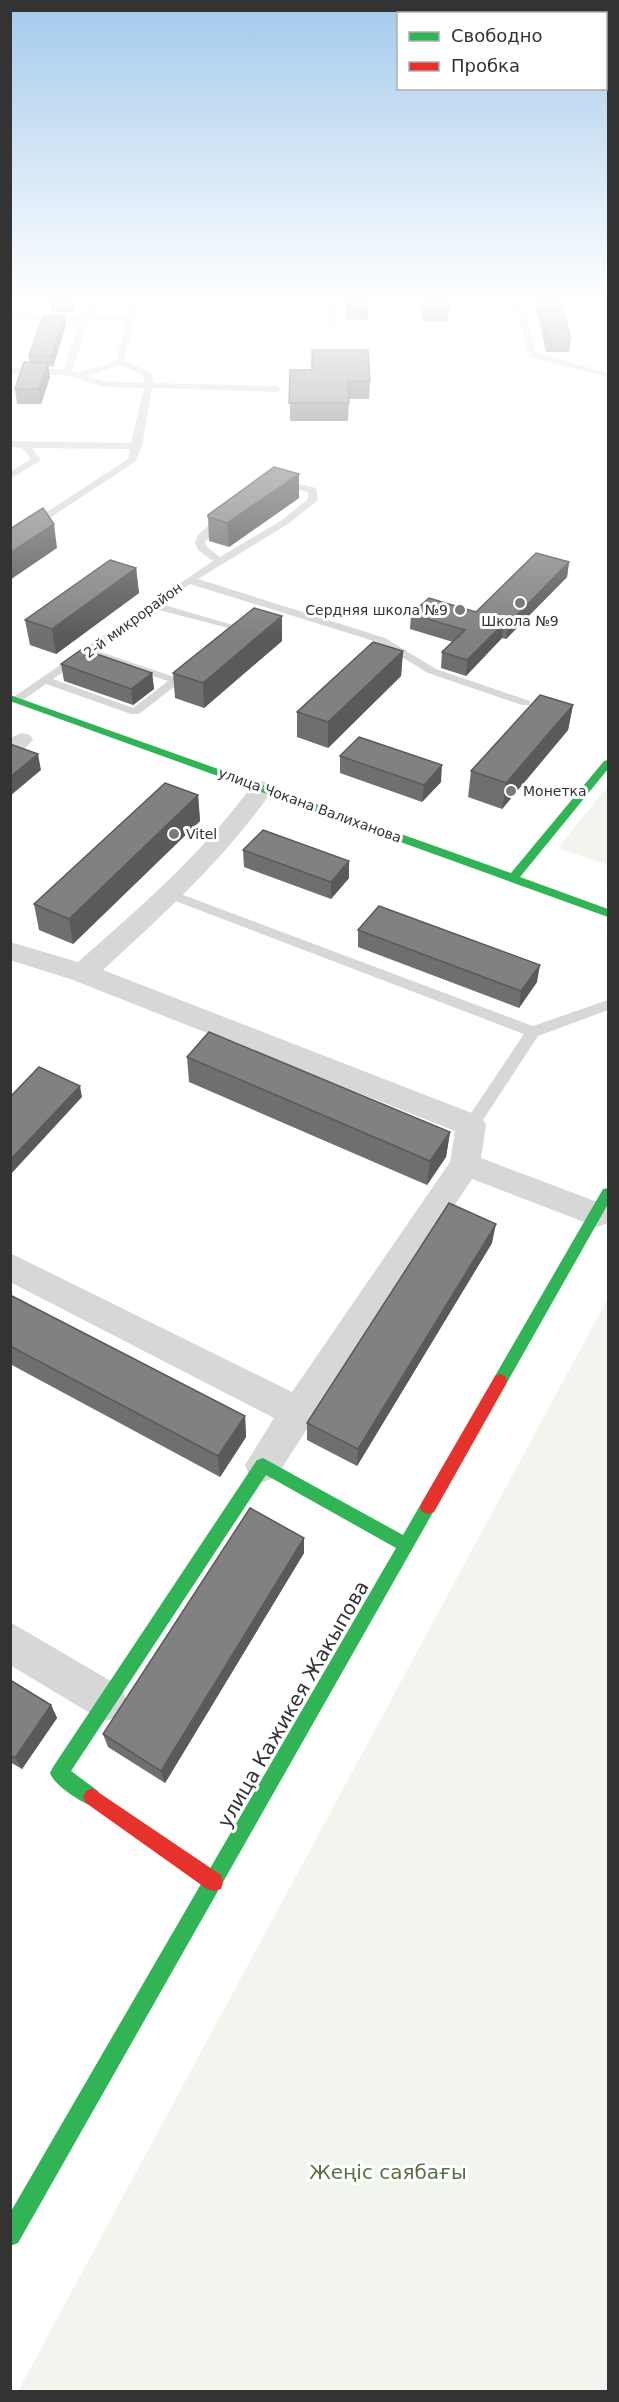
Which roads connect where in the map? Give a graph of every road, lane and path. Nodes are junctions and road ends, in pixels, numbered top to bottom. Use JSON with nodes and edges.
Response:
{"nodes":[{"id":1,"x":144,"y":412,"type":"edge"},
{"id":2,"x":10,"y":444,"type":"edge"},
{"id":3,"x":25,"y":445,"type":"junction"},
{"id":4,"x":137,"y":446,"type":"junction"},
{"id":5,"x":10,"y":476,"type":"edge"},
{"id":6,"x":264,"y":483,"type":"edge"},
{"id":7,"x":238,"y":504,"type":"edge"},
{"id":8,"x":10,"y":541,"type":"edge"},
{"id":9,"x":219,"y":561,"type":"junction"},
{"id":10,"x":189,"y":580,"type":"junction"},
{"id":11,"x":153,"y":605,"type":"junction"},
{"id":12,"x":232,"y":628,"type":"edge"},
{"id":13,"x":89,"y":652,"type":"junction"},
{"id":14,"x":47,"y":681,"type":"junction"},
{"id":15,"x":13,"y":699,"type":"edge"},
{"id":16,"x":526,"y":703,"type":"dead end"},
{"id":17,"x":609,"y":763,"type":"edge"},
{"id":18,"x":262,"y":788,"type":"junction"},
{"id":19,"x":513,"y":878,"type":"junction"},
{"id":20,"x":170,"y":894,"type":"junction"},
{"id":21,"x":609,"y":913,"type":"edge"},
{"id":22,"x":10,"y":951,"type":"edge"},
{"id":23,"x":83,"y":973,"type":"junction"},
{"id":24,"x":609,"y":1005,"type":"edge"},
{"id":25,"x":533,"y":1032,"type":"junction"},
{"id":26,"x":471,"y":1125,"type":"junction"},
{"id":27,"x":465,"y":1164,"type":"junction"},
{"id":28,"x":603,"y":1203,"type":"edge"},
{"id":29,"x":10,"y":1266,"type":"edge"},
{"id":30,"x":300,"y":1414,"type":"junction"},
{"id":31,"x":264,"y":1465,"type":"junction"},
{"id":32,"x":406,"y":1545,"type":"junction"},
{"id":33,"x":10,"y":1642,"type":"edge"},
{"id":34,"x":107,"y":1701,"type":"junction"},
{"id":35,"x":214,"y":1882,"type":"junction"},
{"id":36,"x":10,"y":2235,"type":"edge"}],
"edges":[{"from":1,"to":4,"type":"lane"},
{"from":2,"to":3,"type":"lane"},
{"from":3,"to":4,"type":"lane"},
{"from":3,"to":5,"type":"lane"},
{"from":4,"to":8,"type":"lane"},
{"from":6,"to":9,"type":"lane","name":"2-й микрорайон"},
{"from":7,"to":9,"type":"lane"},
{"from":9,"to":10,"type":"lane","name":"2-й микрорайон"},
{"from":10,"to":11,"type":"lane","name":"2-й микрорайон"},
{"from":10,"to":16,"type":"lane"},
{"from":11,"to":12,"type":"lane"},
{"from":11,"to":13,"type":"lane","name":"2-й микрорайон"},
{"from":13,"to":14,"type":"lane","name":"2-й микрорайон"},
{"from":13,"to":14,"type":"lane"},
{"from":14,"to":15,"type":"lane","name":"2-й микрорайон"},
{"from":15,"to":18,"type":"street","name":"улица Чокана Валиханова"},
{"from":17,"to":19,"type":"street"},
{"from":18,"to":19,"type":"street","name":"улица Чокана Валиханова"},
{"from":18,"to":20,"type":"street"},
{"from":19,"to":21,"type":"street","name":"улица Чокана Валиханова"},
{"from":20,"to":23,"type":"street"},
{"from":20,"to":25,"type":"lane"},
{"from":22,"to":23,"type":"street"},
{"from":23,"to":26,"type":"street"},
{"from":24,"to":25,"type":"lane"},
{"from":25,"to":26,"type":"lane"},
{"from":26,"to":27,"type":"street"},
{"from":27,"to":28,"type":"street"},
{"from":27,"to":30,"type":"street"},
{"from":28,"to":32,"type":"street","name":"улица Кажикея Жакыпова"},
{"from":29,"to":30,"type":"street"},
{"from":30,"to":31,"type":"street"},
{"from":31,"to":32,"type":"street"},
{"from":31,"to":34,"type":"street"},
{"from":32,"to":35,"type":"street","name":"улица Кажикея Жакыпова"},
{"from":33,"to":34,"type":"street"},
{"from":34,"to":35,"type":"street"},
{"from":35,"to":36,"type":"street","name":"улица Кажикея Жакыпова"}]}
